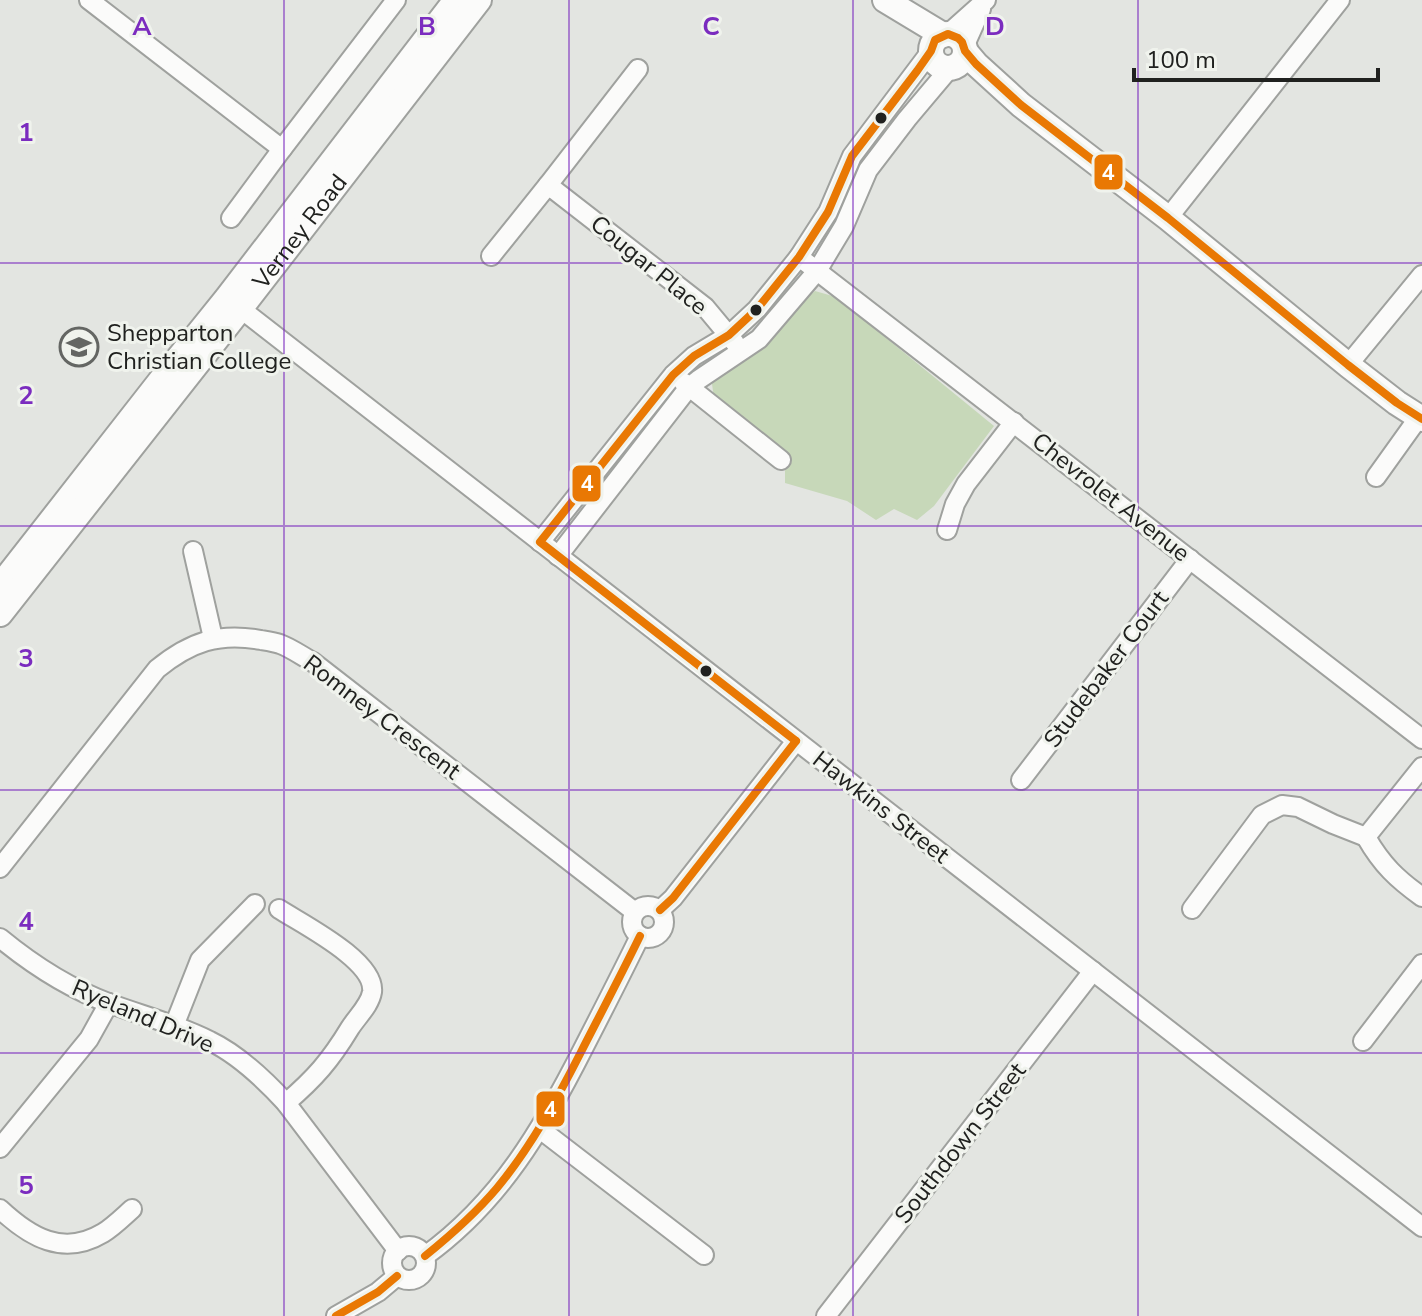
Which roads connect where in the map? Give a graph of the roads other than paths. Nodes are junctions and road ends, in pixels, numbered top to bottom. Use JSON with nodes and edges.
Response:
{"nodes":[{"id":1,"x":89,"y":0,"type":"edge"},
{"id":2,"x":396,"y":0,"type":"edge"},
{"id":3,"x":456,"y":0,"type":"edge"},
{"id":4,"x":479,"y":0,"type":"edge"},
{"id":5,"x":1340,"y":0,"type":"edge"},
{"id":6,"x":985,"y":1,"type":"edge"},
{"id":7,"x":890,"y":3,"type":"edge"},
{"id":8,"x":948,"y":50,"type":"junction"},
{"id":9,"x":638,"y":69,"type":"dead end"},
{"id":10,"x":282,"y":149,"type":"junction"},
{"id":11,"x":548,"y":185,"type":"junction"},
{"id":12,"x":231,"y":218,"type":"dead end"},
{"id":13,"x":1168,"y":218,"type":"junction"},
{"id":14,"x":491,"y":256,"type":"dead end"},
{"id":15,"x":799,"y":257,"type":"junction"},
{"id":16,"x":817,"y":271,"type":"junction"},
{"id":17,"x":1422,"y":275,"type":"edge"},
{"id":18,"x":234,"y":304,"type":"junction"},
{"id":19,"x":729,"y":335,"type":"junction"},
{"id":20,"x":742,"y":352,"type":"junction"},
{"id":21,"x":1348,"y":365,"type":"junction"},
{"id":22,"x":673,"y":375,"type":"junction"},
{"id":23,"x":689,"y":387,"type":"junction"},
{"id":24,"x":1420,"y":418,"type":"edge"},
{"id":25,"x":1014,"y":422,"type":"junction"},
{"id":26,"x":781,"y":460,"type":"dead end"},
{"id":27,"x":1376,"y":477,"type":"dead end"},
{"id":28,"x":947,"y":530,"type":"dead end"},
{"id":29,"x":540,"y":542,"type":"junction"},
{"id":30,"x":193,"y":551,"type":"dead end"},
{"id":31,"x":558,"y":556,"type":"junction"},
{"id":32,"x":1190,"y":559,"type":"junction"},
{"id":33,"x":0,"y":586,"type":"edge"},
{"id":34,"x":0,"y":614,"type":"edge"},
{"id":35,"x":213,"y":638,"type":"junction"},
{"id":36,"x":1422,"y":739,"type":"edge"},
{"id":37,"x":796,"y":741,"type":"junction"},
{"id":38,"x":1422,"y":767,"type":"edge"},
{"id":39,"x":1021,"y":780,"type":"dead end"},
{"id":40,"x":1366,"y":837,"type":"junction"},
{"id":41,"x":0,"y":868,"type":"edge"},
{"id":42,"x":1422,"y":897,"type":"edge"},
{"id":43,"x":255,"y":904,"type":"dead end"},
{"id":44,"x":279,"y":909,"type":"dead end"},
{"id":45,"x":1192,"y":909,"type":"dead end"},
{"id":46,"x":660,"y":910,"type":"junction"},
{"id":47,"x":635,"y":912,"type":"junction"},
{"id":48,"x":640,"y":936,"type":"junction"},
{"id":49,"x":0,"y":938,"type":"edge"},
{"id":50,"x":1422,"y":964,"type":"edge"},
{"id":51,"x":1093,"y":971,"type":"junction"},
{"id":52,"x":109,"y":1003,"type":"junction"},
{"id":53,"x":174,"y":1026,"type":"junction"},
{"id":54,"x":1363,"y":1041,"type":"dead end"},
{"id":55,"x":286,"y":1103,"type":"junction"},
{"id":56,"x":540,"y":1129,"type":"junction"},
{"id":57,"x":0,"y":1148,"type":"edge"},
{"id":58,"x":0,"y":1209,"type":"edge"},
{"id":59,"x":132,"y":1209,"type":"dead end"},
{"id":60,"x":1422,"y":1227,"type":"edge"},
{"id":61,"x":398,"y":1251,"type":"junction"},
{"id":62,"x":704,"y":1255,"type":"dead end"},
{"id":63,"x":425,"y":1256,"type":"junction"},
{"id":64,"x":397,"y":1276,"type":"junction"},
{"id":65,"x":336,"y":1316,"type":"edge"},
{"id":66,"x":826,"y":1316,"type":"edge"}],
"edges":[{"from":1,"to":10,"type":"street"},
{"from":2,"to":10,"type":"street"},
{"from":3,"to":18,"type":"street","name":"Verney Road"},
{"from":4,"to":18,"type":"street","name":"Verney Road"},
{"from":5,"to":13,"type":"street"},
{"from":6,"to":8,"type":"street"},
{"from":7,"to":8,"type":"street"},
{"from":8,"to":13,"type":"street"},
{"from":8,"to":15,"type":"street"},
{"from":8,"to":16,"type":"street"},
{"from":9,"to":11,"type":"street"},
{"from":10,"to":12,"type":"street"},
{"from":11,"to":14,"type":"street"},
{"from":11,"to":19,"type":"street","name":"Cougar Place"},
{"from":13,"to":21,"type":"street"},
{"from":15,"to":16,"type":"street","name":"Chevrolet Avenue"},
{"from":15,"to":19,"type":"street"},
{"from":16,"to":20,"type":"street"},
{"from":16,"to":25,"type":"street","name":"Chevrolet Avenue"},
{"from":17,"to":21,"type":"street"},
{"from":18,"to":29,"type":"street","name":"Hawkins Street"},
{"from":18,"to":33,"type":"street","name":"Verney Road"},
{"from":18,"to":34,"type":"street","name":"Verney Road"},
{"from":19,"to":20,"type":"street","name":"Cougar Place"},
{"from":19,"to":22,"type":"street"},
{"from":20,"to":23,"type":"street"},
{"from":21,"to":24,"type":"street"},
{"from":22,"to":23,"type":"street"},
{"from":22,"to":29,"type":"street"},
{"from":23,"to":26,"type":"street"},
{"from":23,"to":31,"type":"street"},
{"from":24,"to":27,"type":"street"},
{"from":25,"to":28,"type":"street"},
{"from":25,"to":32,"type":"street","name":"Chevrolet Avenue"},
{"from":29,"to":31,"type":"street","name":"Hawkins Street"},
{"from":30,"to":35,"type":"street"},
{"from":31,"to":37,"type":"street","name":"Hawkins Street"},
{"from":32,"to":36,"type":"street","name":"Chevrolet Avenue"},
{"from":32,"to":39,"type":"street","name":"Studebaker Court"},
{"from":35,"to":41,"type":"street","name":"Romney Crescent"},
{"from":35,"to":47,"type":"street","name":"Romney Crescent"},
{"from":37,"to":46,"type":"street"},
{"from":37,"to":51,"type":"street","name":"Hawkins Street"},
{"from":38,"to":40,"type":"street"},
{"from":40,"to":42,"type":"street"},
{"from":40,"to":45,"type":"street"},
{"from":43,"to":53,"type":"street"},
{"from":44,"to":55,"type":"street"},
{"from":46,"to":47,"type":"street"},
{"from":46,"to":48,"type":"street"},
{"from":47,"to":48,"type":"street"},
{"from":48,"to":56,"type":"street"},
{"from":49,"to":52,"type":"street","name":"Ryeland Drive"},
{"from":50,"to":54,"type":"street"},
{"from":51,"to":60,"type":"street","name":"Hawkins Street"},
{"from":51,"to":66,"type":"street","name":"Southdown Street"},
{"from":52,"to":53,"type":"street","name":"Ryeland Drive"},
{"from":52,"to":57,"type":"street"},
{"from":53,"to":55,"type":"street","name":"Ryeland Drive"},
{"from":55,"to":61,"type":"street","name":"Ryeland Drive"},
{"from":56,"to":62,"type":"street"},
{"from":56,"to":63,"type":"street"},
{"from":58,"to":59,"type":"street"},
{"from":61,"to":63,"type":"street"},
{"from":61,"to":64,"type":"street"},
{"from":63,"to":64,"type":"street"},
{"from":64,"to":65,"type":"street"}]}
